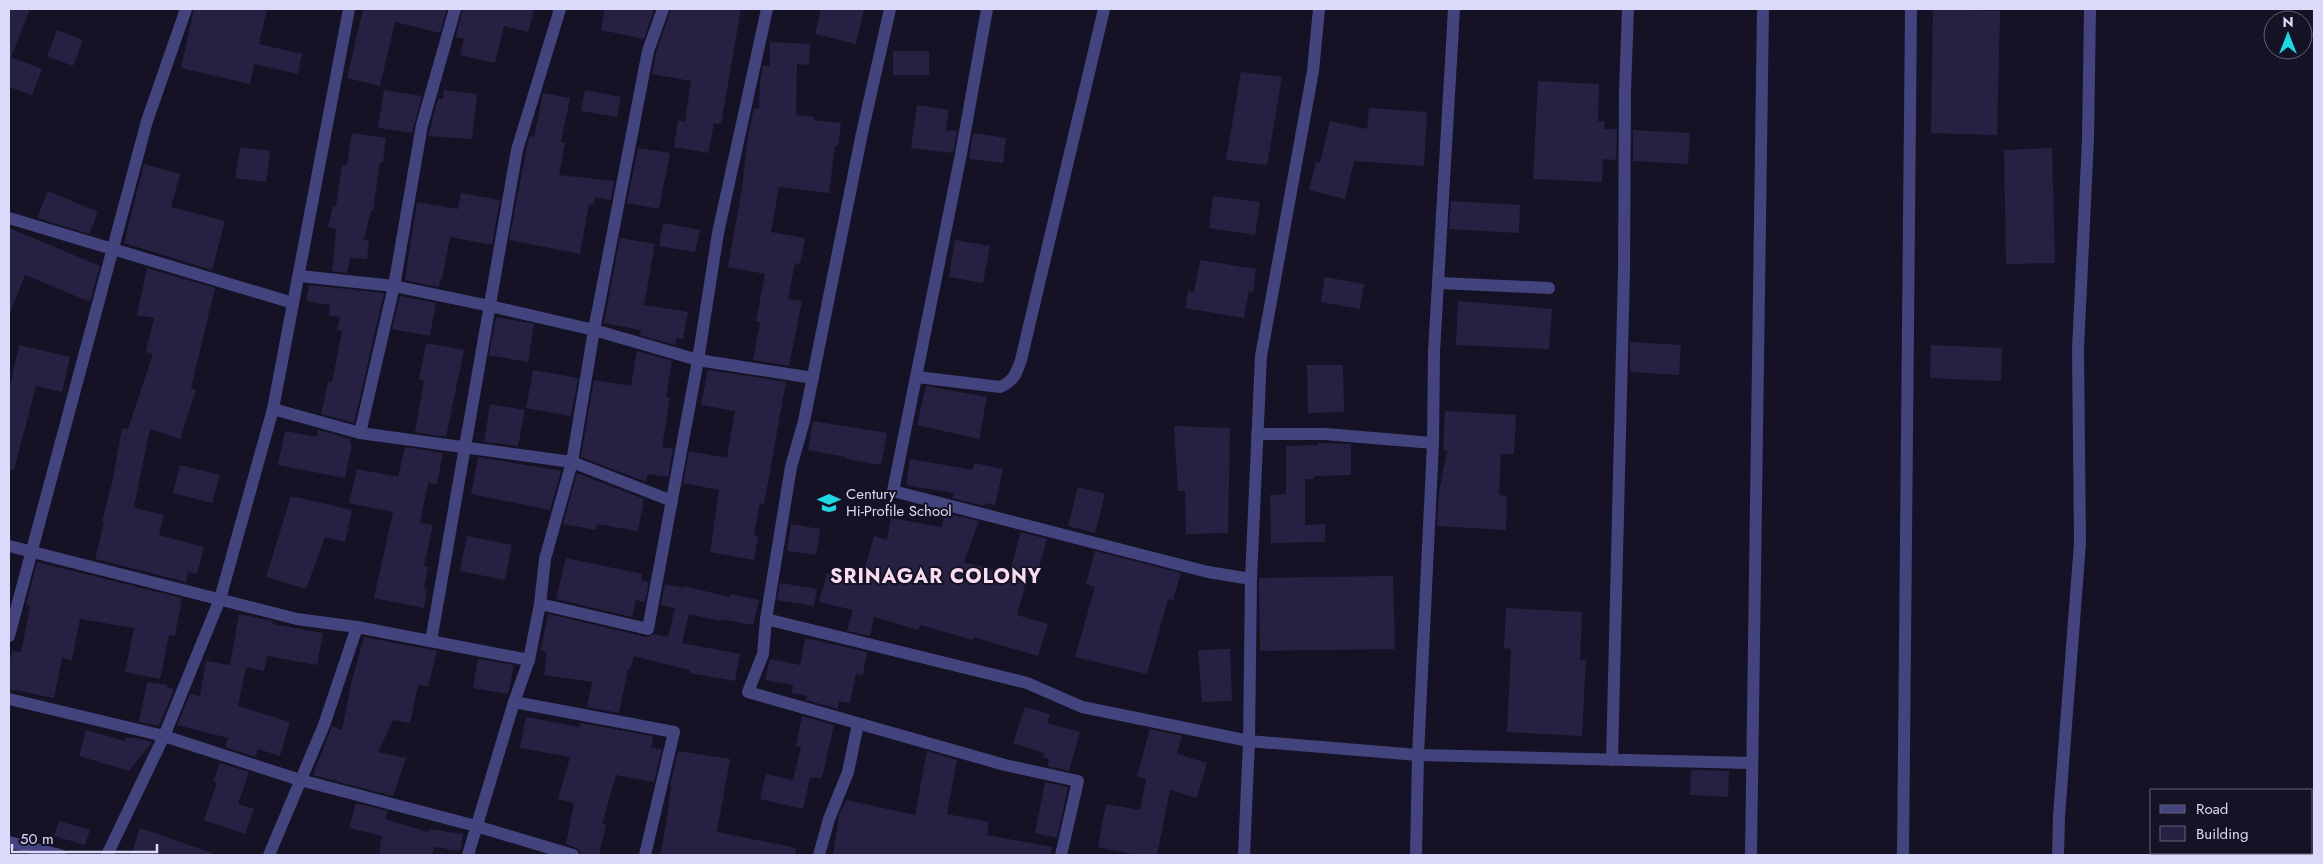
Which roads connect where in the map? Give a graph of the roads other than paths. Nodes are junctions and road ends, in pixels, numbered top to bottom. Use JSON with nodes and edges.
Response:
{"nodes":[{"id":1,"x":186,"y":9,"type":"edge"},
{"id":2,"x":349,"y":9,"type":"edge"},
{"id":3,"x":455,"y":9,"type":"edge"},
{"id":4,"x":560,"y":9,"type":"edge"},
{"id":5,"x":663,"y":9,"type":"edge"},
{"id":6,"x":766,"y":9,"type":"edge"},
{"id":7,"x":890,"y":9,"type":"edge"},
{"id":8,"x":987,"y":9,"type":"edge"},
{"id":9,"x":1104,"y":9,"type":"edge"},
{"id":10,"x":1319,"y":9,"type":"edge"},
{"id":11,"x":1454,"y":9,"type":"edge"},
{"id":12,"x":1628,"y":9,"type":"edge"},
{"id":13,"x":1763,"y":9,"type":"edge"},
{"id":14,"x":1910,"y":9,"type":"edge"},
{"id":15,"x":2090,"y":9,"type":"edge"},
{"id":16,"x":9,"y":218,"type":"edge"},
{"id":17,"x":114,"y":249,"type":"junction"},
{"id":18,"x":300,"y":276,"type":"junction"},
{"id":19,"x":1440,"y":283,"type":"junction"},
{"id":20,"x":394,"y":286,"type":"junction"},
{"id":21,"x":1549,"y":288,"type":"dead end"},
{"id":22,"x":292,"y":303,"type":"junction"},
{"id":23,"x":490,"y":306,"type":"junction"},
{"id":24,"x":594,"y":330,"type":"junction"},
{"id":25,"x":698,"y":360,"type":"junction"},
{"id":26,"x":917,"y":377,"type":"junction"},
{"id":27,"x":813,"y":378,"type":"junction"},
{"id":28,"x":273,"y":409,"type":"junction"},
{"id":29,"x":360,"y":433,"type":"junction"},
{"id":30,"x":1257,"y":434,"type":"junction"},
{"id":31,"x":1433,"y":443,"type":"junction"},
{"id":32,"x":466,"y":447,"type":"junction"},
{"id":33,"x":572,"y":462,"type":"junction"},
{"id":34,"x":672,"y":501,"type":"junction"},
{"id":35,"x":9,"y":546,"type":"edge"},
{"id":36,"x":30,"y":551,"type":"junction"},
{"id":37,"x":1251,"y":579,"type":"junction"},
{"id":38,"x":220,"y":599,"type":"junction"},
{"id":39,"x":540,"y":604,"type":"junction"},
{"id":40,"x":766,"y":619,"type":"junction"},
{"id":41,"x":357,"y":626,"type":"junction"},
{"id":42,"x":9,"y":636,"type":"edge"},
{"id":43,"x":431,"y":641,"type":"junction"},
{"id":44,"x":529,"y":660,"type":"junction"},
{"id":45,"x":9,"y":699,"type":"edge"},
{"id":46,"x":514,"y":702,"type":"junction"},
{"id":47,"x":858,"y":724,"type":"junction"},
{"id":48,"x":164,"y":736,"type":"junction"},
{"id":49,"x":1249,"y":741,"type":"junction"},
{"id":50,"x":1418,"y":755,"type":"junction"},
{"id":51,"x":1612,"y":760,"type":"junction"},
{"id":52,"x":1752,"y":763,"type":"junction"},
{"id":53,"x":300,"y":780,"type":"junction"},
{"id":54,"x":476,"y":826,"type":"junction"},
{"id":55,"x":9,"y":842,"type":"edge"},
{"id":56,"x":60,"y":855,"type":"edge"},
{"id":57,"x":107,"y":855,"type":"edge"},
{"id":58,"x":269,"y":855,"type":"edge"},
{"id":59,"x":468,"y":855,"type":"edge"},
{"id":60,"x":573,"y":855,"type":"edge"},
{"id":61,"x":646,"y":855,"type":"edge"},
{"id":62,"x":819,"y":855,"type":"edge"},
{"id":63,"x":1061,"y":855,"type":"edge"},
{"id":64,"x":1244,"y":855,"type":"edge"},
{"id":65,"x":1416,"y":855,"type":"edge"},
{"id":66,"x":1751,"y":855,"type":"edge"},
{"id":67,"x":1903,"y":855,"type":"edge"},
{"id":68,"x":2058,"y":855,"type":"edge"}],
"edges":[{"from":1,"to":17,"type":"street"},
{"from":2,"to":18,"type":"street"},
{"from":3,"to":20,"type":"street"},
{"from":4,"to":23,"type":"street"},
{"from":5,"to":24,"type":"street"},
{"from":6,"to":25,"type":"street"},
{"from":7,"to":27,"type":"street"},
{"from":8,"to":26,"type":"street"},
{"from":9,"to":26,"type":"street"},
{"from":10,"to":30,"type":"street"},
{"from":11,"to":19,"type":"street"},
{"from":12,"to":51,"type":"street"},
{"from":13,"to":52,"type":"street"},
{"from":14,"to":67,"type":"street"},
{"from":15,"to":68,"type":"street"},
{"from":16,"to":17,"type":"street"},
{"from":17,"to":22,"type":"street"},
{"from":17,"to":36,"type":"street"},
{"from":18,"to":20,"type":"street"},
{"from":18,"to":22,"type":"street"},
{"from":19,"to":21,"type":"street"},
{"from":19,"to":31,"type":"street"},
{"from":20,"to":23,"type":"street"},
{"from":20,"to":29,"type":"street"},
{"from":22,"to":28,"type":"street"},
{"from":23,"to":24,"type":"street"},
{"from":23,"to":32,"type":"street"},
{"from":24,"to":25,"type":"street"},
{"from":24,"to":33,"type":"street"},
{"from":25,"to":27,"type":"street"},
{"from":25,"to":34,"type":"street"},
{"from":26,"to":37,"type":"street"},
{"from":27,"to":40,"type":"street"},
{"from":28,"to":29,"type":"street"},
{"from":28,"to":38,"type":"street"},
{"from":29,"to":32,"type":"street"},
{"from":30,"to":31,"type":"street"},
{"from":30,"to":37,"type":"street"},
{"from":31,"to":50,"type":"street"},
{"from":32,"to":33,"type":"street"},
{"from":32,"to":43,"type":"street"},
{"from":33,"to":34,"type":"street"},
{"from":33,"to":39,"type":"street"},
{"from":34,"to":39,"type":"street"},
{"from":35,"to":36,"type":"street"},
{"from":36,"to":38,"type":"street"},
{"from":36,"to":42,"type":"street"},
{"from":37,"to":49,"type":"street"},
{"from":38,"to":41,"type":"street"},
{"from":38,"to":48,"type":"street"},
{"from":39,"to":44,"type":"street"},
{"from":40,"to":47,"type":"street"},
{"from":40,"to":49,"type":"street"},
{"from":41,"to":43,"type":"street"},
{"from":41,"to":53,"type":"street"},
{"from":43,"to":44,"type":"street"},
{"from":44,"to":46,"type":"street"},
{"from":45,"to":48,"type":"street"},
{"from":46,"to":54,"type":"street"},
{"from":46,"to":61,"type":"street"},
{"from":47,"to":62,"type":"street"},
{"from":47,"to":63,"type":"street"},
{"from":48,"to":53,"type":"street"},
{"from":48,"to":57,"type":"street"},
{"from":49,"to":50,"type":"street"},
{"from":49,"to":64,"type":"street"},
{"from":50,"to":51,"type":"street"},
{"from":50,"to":65,"type":"street"},
{"from":51,"to":52,"type":"street"},
{"from":52,"to":66,"type":"street"},
{"from":53,"to":54,"type":"street"},
{"from":53,"to":58,"type":"street"},
{"from":54,"to":59,"type":"street"},
{"from":54,"to":60,"type":"street"},
{"from":55,"to":56,"type":"street"}]}
